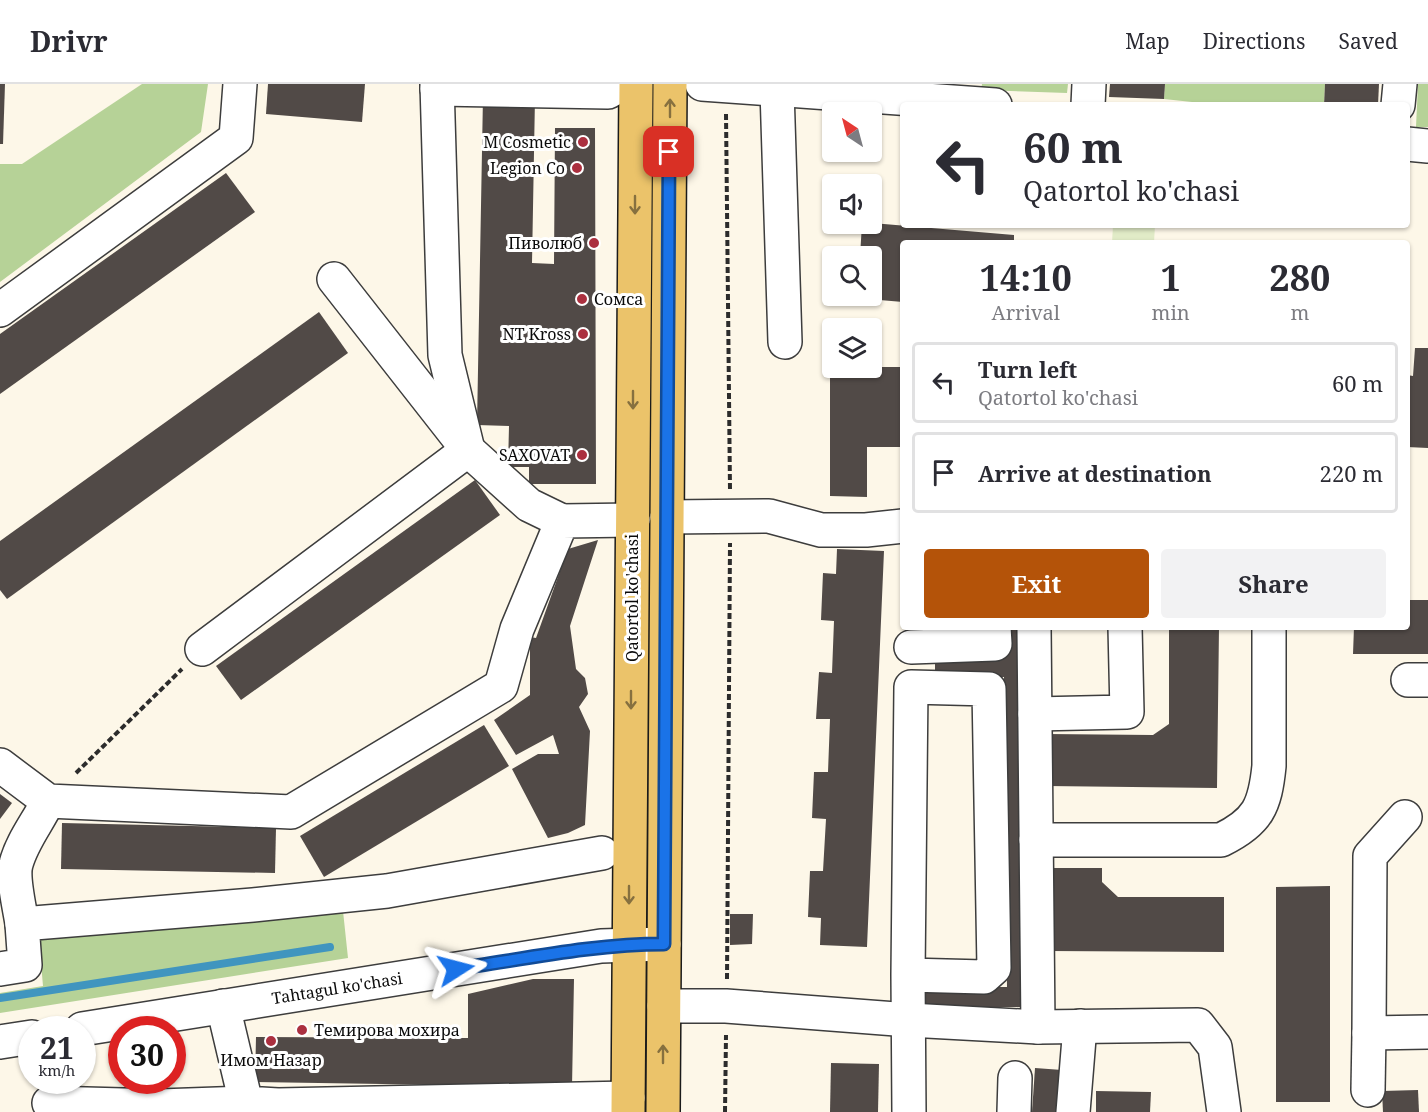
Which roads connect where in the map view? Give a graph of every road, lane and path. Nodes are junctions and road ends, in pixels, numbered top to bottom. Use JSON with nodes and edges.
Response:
{"nodes":[{"id":1,"x":240,"y":84,"type":"edge"},
{"id":2,"x":622,"y":84,"type":"edge"},
{"id":3,"x":636,"y":84,"type":"edge"},
{"id":4,"x":670,"y":84,"type":"edge"},
{"id":5,"x":1089,"y":84,"type":"edge"},
{"id":6,"x":1400,"y":84,"type":"edge"},
{"id":7,"x":714,"y":85,"type":"edge"},
{"id":8,"x":437,"y":86,"type":"edge"},
{"id":9,"x":777,"y":90,"type":"junction"},
{"id":10,"x":957,"y":94,"type":"edge"},
{"id":11,"x":985,"y":102,"type":"edge"},
{"id":12,"x":1088,"y":102,"type":"edge"},
{"id":13,"x":1398,"y":102,"type":"edge"},
{"id":14,"x":1410,"y":144,"type":"edge"},
{"id":15,"x":1428,"y":146,"type":"edge"},
{"id":16,"x":334,"y":279,"type":"dead end"},
{"id":17,"x":0,"y":310,"type":"edge"},
{"id":18,"x":785,"y":342,"type":"dead end"},
{"id":19,"x":468,"y":450,"type":"junction"},
{"id":20,"x":730,"y":516,"type":"junction"},
{"id":21,"x":667,"y":517,"type":"junction"},
{"id":22,"x":633,"y":520,"type":"junction"},
{"id":23,"x":562,"y":521,"type":"junction"},
{"id":24,"x":900,"y":526,"type":"edge"},
{"id":25,"x":994,"y":630,"type":"edge"},
{"id":26,"x":1034,"y":630,"type":"edge"},
{"id":27,"x":1125,"y":630,"type":"edge"},
{"id":28,"x":1269,"y":630,"type":"edge"},
{"id":29,"x":911,"y":637,"type":"edge"},
{"id":30,"x":202,"y":649,"type":"joint"},
{"id":31,"x":911,"y":687,"type":"junction"},
{"id":32,"x":1035,"y":714,"type":"junction"},
{"id":33,"x":0,"y":765,"type":"edge"},
{"id":34,"x":48,"y":801,"type":"junction"},
{"id":35,"x":1405,"y":817,"type":"dead end"},
{"id":36,"x":1036,"y":840,"type":"junction"},
{"id":37,"x":602,"y":853,"type":"dead end"},
{"id":38,"x":8,"y":866,"type":"edge"},
{"id":39,"x":22,"y":924,"type":"junction"},
{"id":40,"x":629,"y":944,"type":"junction"},
{"id":41,"x":664,"y":944,"type":"junction"},
{"id":42,"x":0,"y":969,"type":"edge"},
{"id":43,"x":908,"y":975,"type":"junction"},
{"id":44,"x":223,"y":1006,"type":"junction"},
{"id":45,"x":664,"y":1006,"type":"junction"},
{"id":46,"x":726,"y":1006,"type":"junction"},
{"id":47,"x":180,"y":1016,"type":"edge"},
{"id":48,"x":909,"y":1020,"type":"junction"},
{"id":49,"x":1080,"y":1026,"type":"junction"},
{"id":50,"x":1038,"y":1027,"type":"junction"},
{"id":51,"x":1428,"y":1032,"type":"edge"},
{"id":52,"x":1369,"y":1033,"type":"junction"},
{"id":53,"x":18,"y":1039,"type":"edge"},
{"id":54,"x":0,"y":1042,"type":"edge"},
{"id":55,"x":1015,"y":1078,"type":"dead end"},
{"id":56,"x":1368,"y":1090,"type":"dead end"},
{"id":57,"x":48,"y":1098,"type":"edge"},
{"id":58,"x":158,"y":1099,"type":"edge"},
{"id":59,"x":246,"y":1103,"type":"junction"},
{"id":60,"x":628,"y":1105,"type":"edge"},
{"id":61,"x":437,"y":1107,"type":"edge"},
{"id":62,"x":278,"y":1108,"type":"edge"},
{"id":63,"x":663,"y":1112,"type":"edge"},
{"id":64,"x":725,"y":1112,"type":"edge"},
{"id":65,"x":909,"y":1112,"type":"edge"},
{"id":66,"x":1014,"y":1112,"type":"edge"},
{"id":67,"x":1073,"y":1112,"type":"edge"},
{"id":68,"x":1224,"y":1112,"type":"edge"}],
"edges":[{"from":1,"to":17,"type":"street"},
{"from":2,"to":8,"type":"street"},
{"from":3,"to":22,"type":"main road","name":"Qatortol ko'chasi","one_way":true},
{"from":21,"to":4,"type":"main road","name":"Qatortol ko'chasi","one_way":true},
{"from":5,"to":12,"type":"street"},
{"from":6,"to":13,"type":"street"},
{"from":7,"to":9,"type":"street"},
{"from":7,"to":20,"type":"path"},
{"from":8,"to":19,"type":"street"},
{"from":9,"to":10,"type":"street"},
{"from":9,"to":18,"type":"street"},
{"from":10,"to":11,"type":"street"},
{"from":14,"to":15,"type":"street"},
{"from":16,"to":19,"type":"street"},
{"from":19,"to":23,"type":"street"},
{"from":19,"to":30,"type":"street"},
{"from":20,"to":21,"type":"street"},
{"from":20,"to":24,"type":"street"},
{"from":20,"to":46,"type":"path"},
{"from":21,"to":41,"type":"main road","name":"Qatortol ko'chasi"},
{"from":22,"to":23,"type":"street"},
{"from":22,"to":40,"type":"main road","name":"Qatortol ko'chasi","one_way":true},
{"from":23,"to":34,"type":"street"},
{"from":25,"to":29,"type":"street"},
{"from":26,"to":32,"type":"street"},
{"from":27,"to":32,"type":"street"},
{"from":28,"to":36,"type":"street"},
{"from":29,"to":31,"type":"street"},
{"from":30,"to":34,"type":"path"},
{"from":31,"to":43,"type":"street"},
{"from":31,"to":43,"type":"street"},
{"from":32,"to":36,"type":"street"},
{"from":33,"to":34,"type":"street"},
{"from":34,"to":38,"type":"street"},
{"from":35,"to":52,"type":"street"},
{"from":36,"to":50,"type":"street"},
{"from":37,"to":39,"type":"street"},
{"from":38,"to":39,"type":"street"},
{"from":39,"to":42,"type":"street"},
{"from":40,"to":41,"type":"street","name":"Tahtagul ko'chasi"},
{"from":40,"to":44,"type":"street","name":"Tahtagul ko'chasi"},
{"from":40,"to":60,"type":"main road","name":"Qatortol ko'chasi"},
{"from":41,"to":45,"type":"main road","name":"Qatortol ko'chasi"},
{"from":43,"to":48,"type":"street"},
{"from":44,"to":47,"type":"street","name":"Tahtagul ko'chasi"},
{"from":44,"to":59,"type":"street"},
{"from":45,"to":46,"type":"street"},
{"from":63,"to":45,"type":"main road","name":"Qatortol ko'chasi","one_way":true},
{"from":46,"to":48,"type":"street"},
{"from":46,"to":64,"type":"path"},
{"from":48,"to":50,"type":"street"},
{"from":48,"to":65,"type":"street"},
{"from":49,"to":50,"type":"street"},
{"from":49,"to":67,"type":"street"},
{"from":49,"to":68,"type":"street"},
{"from":51,"to":52,"type":"street"},
{"from":52,"to":56,"type":"street"},
{"from":53,"to":54,"type":"street"},
{"from":55,"to":66,"type":"street"},
{"from":57,"to":58,"type":"street"},
{"from":58,"to":59,"type":"street"},
{"from":59,"to":62,"type":"street"},
{"from":60,"to":61,"type":"street"},
{"from":61,"to":62,"type":"street"}]}
